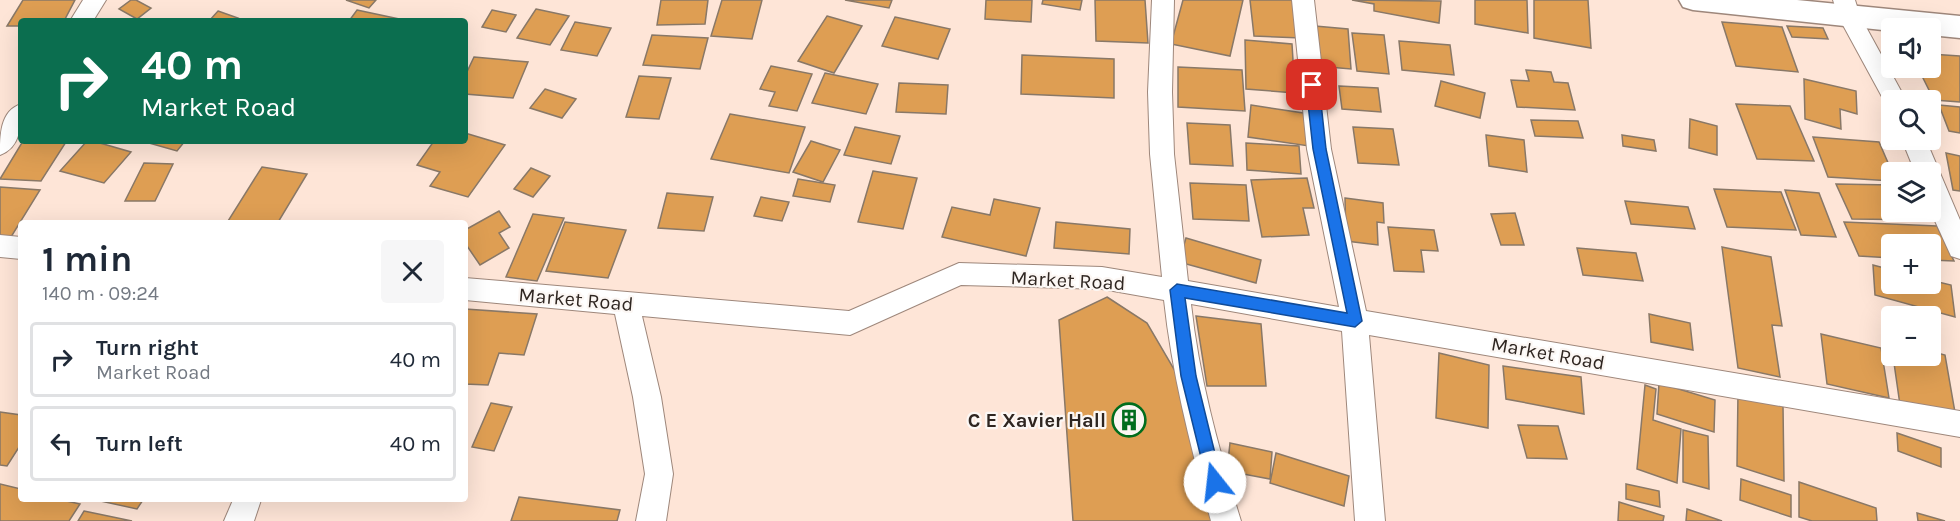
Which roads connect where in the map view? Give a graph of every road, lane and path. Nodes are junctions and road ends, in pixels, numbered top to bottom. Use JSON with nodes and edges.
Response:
{"nodes":[{"id":1,"x":95,"y":0,"type":"edge"},
{"id":2,"x":1163,"y":0,"type":"edge"},
{"id":3,"x":1303,"y":0,"type":"edge"},
{"id":4,"x":1693,"y":0,"type":"edge"},
{"id":5,"x":1846,"y":8,"type":"edge"},
{"id":6,"x":83,"y":18,"type":"edge"},
{"id":7,"x":1960,"y":27,"type":"edge"},
{"id":8,"x":1890,"y":90,"type":"edge"},
{"id":9,"x":18,"y":118,"type":"edge"},
{"id":10,"x":0,"y":145,"type":"edge"},
{"id":11,"x":1941,"y":206,"type":"edge"},
{"id":12,"x":0,"y":246,"type":"edge"},
{"id":13,"x":18,"y":248,"type":"edge"},
{"id":14,"x":1960,"y":248,"type":"edge"},
{"id":15,"x":468,"y":289,"type":"edge"},
{"id":16,"x":1177,"y":290,"type":"junction"},
{"id":17,"x":626,"y":304,"type":"junction"},
{"id":18,"x":1355,"y":321,"type":"junction"},
{"id":19,"x":1960,"y":423,"type":"edge"},
{"id":20,"x":246,"y":502,"type":"edge"},
{"id":21,"x":239,"y":521,"type":"edge"},
{"id":22,"x":651,"y":521,"type":"edge"},
{"id":23,"x":1226,"y":521,"type":"edge"},
{"id":24,"x":1370,"y":521,"type":"edge"}],
"edges":[{"from":1,"to":6,"type":"street"},
{"from":2,"to":16,"type":"street"},
{"from":3,"to":18,"type":"street"},
{"from":4,"to":5,"type":"main road"},
{"from":5,"to":7,"type":"main road"},
{"from":5,"to":8,"type":"street"},
{"from":9,"to":10,"type":"street"},
{"from":11,"to":14,"type":"street"},
{"from":12,"to":13,"type":"street"},
{"from":15,"to":17,"type":"street","name":"Market Road"},
{"from":16,"to":17,"type":"street","name":"Market Road"},
{"from":16,"to":18,"type":"street","name":"Market Road"},
{"from":16,"to":23,"type":"street"},
{"from":17,"to":22,"type":"street"},
{"from":18,"to":19,"type":"street","name":"Market Road"},
{"from":18,"to":24,"type":"street"},
{"from":20,"to":21,"type":"street"}]}
